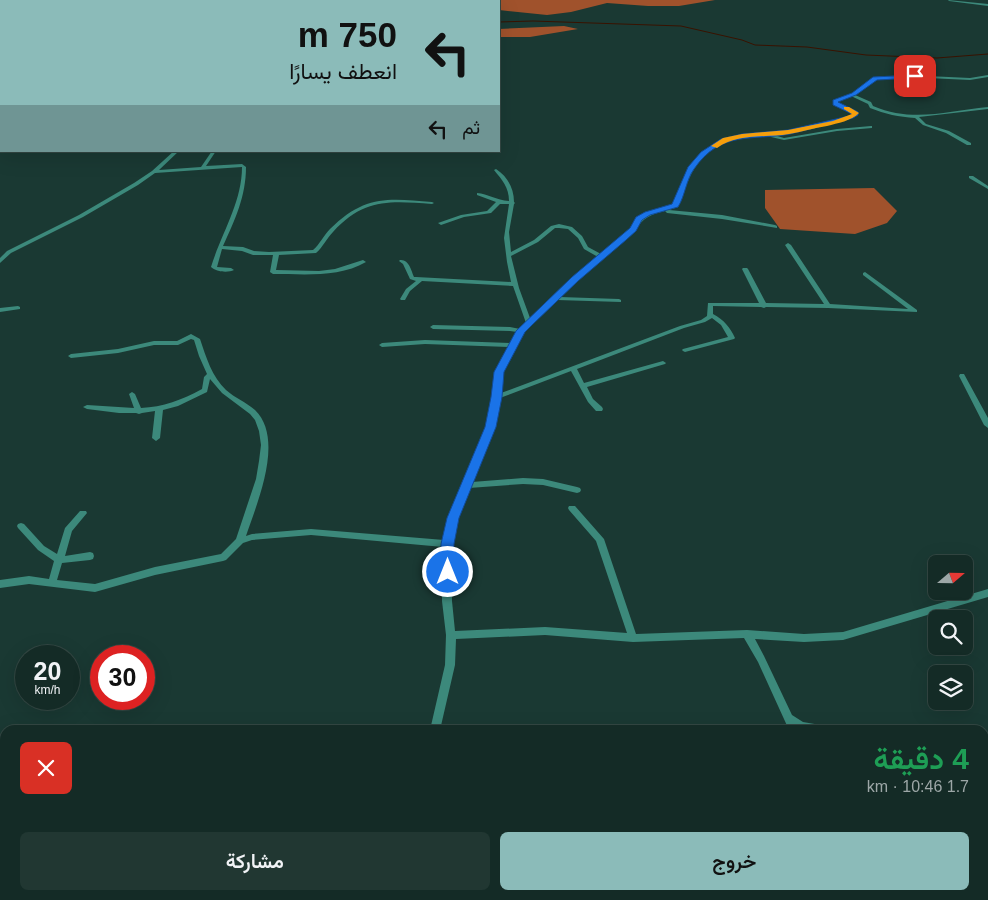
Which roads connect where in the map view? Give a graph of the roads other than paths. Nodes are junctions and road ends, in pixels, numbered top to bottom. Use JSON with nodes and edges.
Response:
{"nodes":[{"id":1,"x":949,"y":0,"type":"edge"},
{"id":2,"x":988,"y":4,"type":"edge"},
{"id":3,"x":988,"y":76,"type":"edge"},
{"id":4,"x":851,"y":95,"type":"junction"},
{"id":5,"x":988,"y":108,"type":"edge"},
{"id":6,"x":916,"y":116,"type":"junction"},
{"id":7,"x":871,"y":127,"type":"dead end"},
{"id":8,"x":769,"y":134,"type":"junction"},
{"id":9,"x":969,"y":144,"type":"dead end"},
{"id":10,"x":176,"y":152,"type":"edge"},
{"id":11,"x":213,"y":152,"type":"edge"},
{"id":12,"x":203,"y":168,"type":"junction"},
{"id":13,"x":496,"y":170,"type":"dead end"},
{"id":14,"x":154,"y":172,"type":"junction"},
{"id":15,"x":971,"y":177,"type":"dead end"},
{"id":16,"x":988,"y":188,"type":"edge"},
{"id":17,"x":479,"y":194,"type":"dead end"},
{"id":18,"x":499,"y":202,"type":"junction"},
{"id":19,"x":432,"y":203,"type":"dead end"},
{"id":20,"x":513,"y":203,"type":"junction"},
{"id":21,"x":665,"y":210,"type":"junction"},
{"id":22,"x":441,"y":223,"type":"dead end"},
{"id":23,"x":775,"y":226,"type":"dead end"},
{"id":24,"x":788,"y":245,"type":"dead end"},
{"id":25,"x":220,"y":247,"type":"junction"},
{"id":26,"x":276,"y":254,"type":"junction"},
{"id":27,"x":509,"y":255,"type":"junction"},
{"id":28,"x":602,"y":257,"type":"junction"},
{"id":29,"x":0,"y":261,"type":"edge"},
{"id":30,"x":402,"y":261,"type":"dead end"},
{"id":31,"x":363,"y":262,"type":"dead end"},
{"id":32,"x":745,"y":269,"type":"dead end"},
{"id":33,"x":231,"y":270,"type":"dead end"},
{"id":34,"x":865,"y":274,"type":"dead end"},
{"id":35,"x":422,"y":279,"type":"junction"},
{"id":36,"x":516,"y":284,"type":"junction"},
{"id":37,"x":554,"y":298,"type":"junction"},
{"id":38,"x":403,"y":299,"type":"dead end"},
{"id":39,"x":619,"y":301,"type":"dead end"},
{"id":40,"x":764,"y":306,"type":"junction"},
{"id":41,"x":828,"y":306,"type":"junction"},
{"id":42,"x":18,"y":308,"type":"dead end"},
{"id":43,"x":0,"y":310,"type":"edge"},
{"id":44,"x":710,"y":315,"type":"junction"},
{"id":45,"x":529,"y":323,"type":"junction"},
{"id":46,"x":433,"y":327,"type":"dead end"},
{"id":47,"x":521,"y":331,"type":"junction"},
{"id":48,"x":382,"y":345,"type":"dead end"},
{"id":49,"x":513,"y":345,"type":"junction"},
{"id":50,"x":685,"y":350,"type":"dead end"},
{"id":51,"x":71,"y":356,"type":"dead end"},
{"id":52,"x":663,"y":363,"type":"dead end"},
{"id":53,"x":573,"y":368,"type":"junction"},
{"id":54,"x":210,"y":375,"type":"junction"},
{"id":55,"x":962,"y":376,"type":"dead end"},
{"id":56,"x":582,"y":386,"type":"junction"},
{"id":57,"x":132,"y":394,"type":"dead end"},
{"id":58,"x":497,"y":397,"type":"junction"},
{"id":59,"x":87,"y":407,"type":"dead end"},
{"id":60,"x":599,"y":409,"type":"dead end"},
{"id":61,"x":158,"y":410,"type":"junction"},
{"id":62,"x":139,"y":412,"type":"junction"},
{"id":63,"x":988,"y":425,"type":"edge"},
{"id":64,"x":156,"y":438,"type":"dead end"},
{"id":65,"x":467,"y":485,"type":"junction"},
{"id":66,"x":577,"y":490,"type":"dead end"},
{"id":67,"x":572,"y":508,"type":"dead end"},
{"id":68,"x":83,"y":513,"type":"dead end"},
{"id":69,"x":21,"y":526,"type":"dead end"},
{"id":70,"x":240,"y":541,"type":"junction"},
{"id":71,"x":447,"y":544,"type":"junction"},
{"id":72,"x":90,"y":556,"type":"dead end"},
{"id":73,"x":59,"y":560,"type":"junction"},
{"id":74,"x":52,"y":583,"type":"junction"},
{"id":75,"x":0,"y":584,"type":"edge"},
{"id":76,"x":988,"y":594,"type":"edge"},
{"id":77,"x":747,"y":634,"type":"junction"},
{"id":78,"x":451,"y":635,"type":"junction"},
{"id":79,"x":633,"y":638,"type":"junction"},
{"id":80,"x":789,"y":718,"type":"junction"},
{"id":81,"x":436,"y":725,"type":"edge"},
{"id":82,"x":792,"y":725,"type":"edge"},
{"id":83,"x":798,"y":725,"type":"edge"}],
"edges":[{"from":1,"to":2,"type":"street"},
{"from":3,"to":4,"type":"street"},
{"from":4,"to":6,"type":"street"},
{"from":4,"to":8,"type":"street"},
{"from":5,"to":6,"type":"street"},
{"from":6,"to":9,"type":"street"},
{"from":7,"to":8,"type":"street"},
{"from":8,"to":21,"type":"street"},
{"from":10,"to":14,"type":"street"},
{"from":11,"to":12,"type":"street"},
{"from":12,"to":14,"type":"street"},
{"from":12,"to":25,"type":"street"},
{"from":13,"to":20,"type":"street"},
{"from":14,"to":29,"type":"street"},
{"from":15,"to":16,"type":"street"},
{"from":17,"to":18,"type":"street"},
{"from":18,"to":20,"type":"street"},
{"from":18,"to":22,"type":"street"},
{"from":19,"to":26,"type":"street"},
{"from":20,"to":27,"type":"street"},
{"from":21,"to":23,"type":"street"},
{"from":21,"to":28,"type":"street"},
{"from":24,"to":41,"type":"street"},
{"from":25,"to":26,"type":"street"},
{"from":25,"to":33,"type":"street"},
{"from":26,"to":31,"type":"street"},
{"from":27,"to":28,"type":"street"},
{"from":27,"to":36,"type":"street"},
{"from":28,"to":37,"type":"street"},
{"from":30,"to":35,"type":"street"},
{"from":32,"to":40,"type":"street"},
{"from":34,"to":41,"type":"street"},
{"from":35,"to":36,"type":"street"},
{"from":35,"to":38,"type":"street"},
{"from":36,"to":45,"type":"street"},
{"from":37,"to":39,"type":"street"},
{"from":37,"to":45,"type":"street"},
{"from":40,"to":41,"type":"street"},
{"from":40,"to":44,"type":"street"},
{"from":42,"to":43,"type":"street"},
{"from":44,"to":50,"type":"street"},
{"from":44,"to":53,"type":"street"},
{"from":45,"to":47,"type":"street"},
{"from":46,"to":47,"type":"street"},
{"from":47,"to":49,"type":"street"},
{"from":48,"to":49,"type":"street"},
{"from":49,"to":58,"type":"street"},
{"from":51,"to":54,"type":"street"},
{"from":52,"to":56,"type":"street"},
{"from":53,"to":56,"type":"street"},
{"from":53,"to":58,"type":"street"},
{"from":54,"to":61,"type":"street"},
{"from":54,"to":70,"type":"street"},
{"from":55,"to":63,"type":"street"},
{"from":56,"to":60,"type":"street"},
{"from":57,"to":62,"type":"street"},
{"from":58,"to":65,"type":"street"},
{"from":59,"to":62,"type":"street"},
{"from":61,"to":62,"type":"street"},
{"from":61,"to":64,"type":"street"},
{"from":65,"to":66,"type":"street"},
{"from":65,"to":71,"type":"street"},
{"from":67,"to":79,"type":"street"},
{"from":68,"to":73,"type":"street"},
{"from":69,"to":73,"type":"street"},
{"from":70,"to":71,"type":"street"},
{"from":70,"to":74,"type":"street"},
{"from":71,"to":78,"type":"street"},
{"from":72,"to":73,"type":"street"},
{"from":73,"to":74,"type":"street"},
{"from":74,"to":75,"type":"street"},
{"from":76,"to":77,"type":"street"},
{"from":77,"to":79,"type":"street"},
{"from":77,"to":80,"type":"street"},
{"from":78,"to":79,"type":"street"},
{"from":78,"to":81,"type":"street"},
{"from":80,"to":82,"type":"street"},
{"from":80,"to":83,"type":"street"}]}
